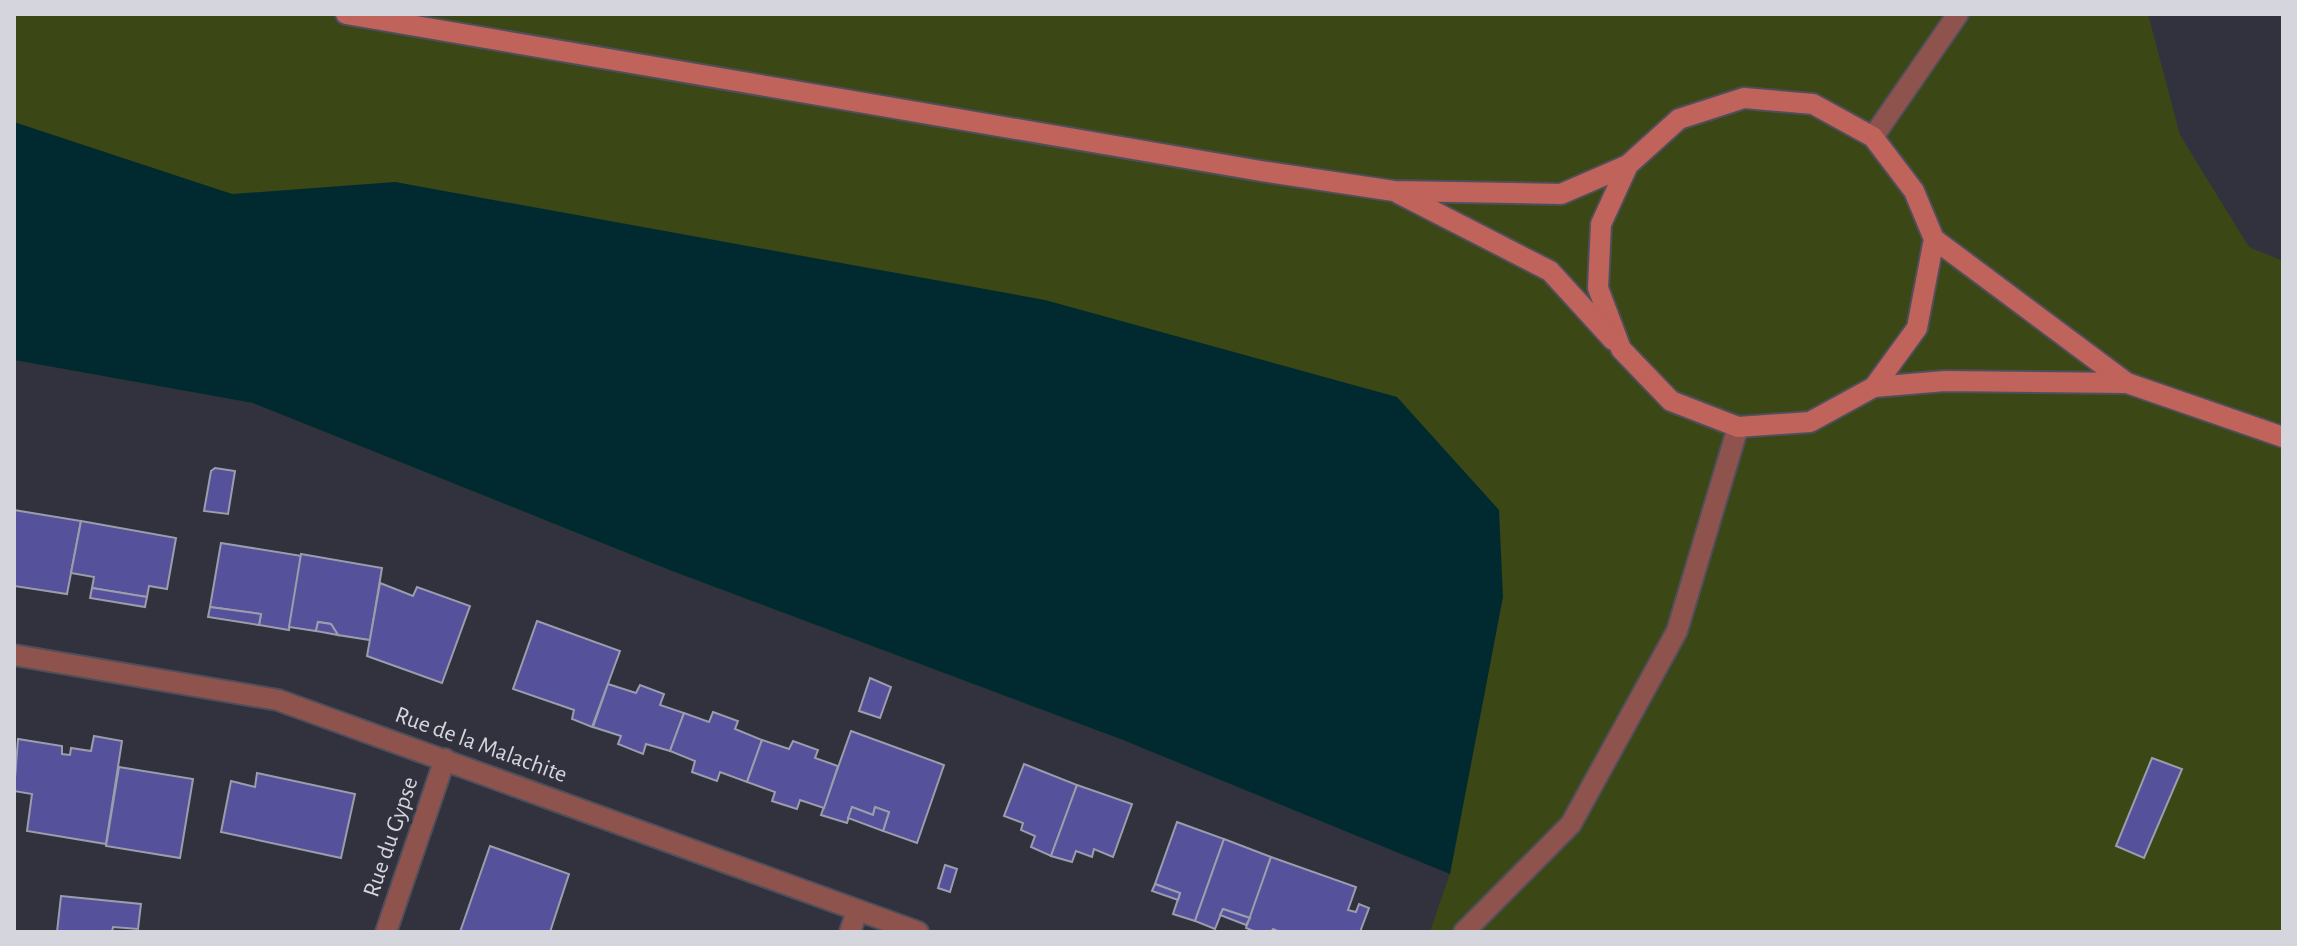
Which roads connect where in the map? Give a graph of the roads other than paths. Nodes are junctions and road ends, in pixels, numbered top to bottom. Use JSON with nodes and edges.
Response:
{"nodes":[{"id":1,"x":346,"y":14,"type":"edge"},
{"id":2,"x":1958,"y":14,"type":"edge"},
{"id":3,"x":1873,"y":137,"type":"junction"},
{"id":4,"x":1628,"y":165,"type":"junction"},
{"id":5,"x":1394,"y":191,"type":"junction"},
{"id":6,"x":1934,"y":239,"type":"junction"},
{"id":7,"x":1621,"y":349,"type":"junction"},
{"id":8,"x":2127,"y":383,"type":"junction"},
{"id":9,"x":1874,"y":387,"type":"junction"},
{"id":10,"x":1738,"y":427,"type":"junction"},
{"id":11,"x":2283,"y":437,"type":"edge"},
{"id":12,"x":14,"y":655,"type":"edge"},
{"id":13,"x":445,"y":759,"type":"junction"},
{"id":14,"x":857,"y":911,"type":"junction"},
{"id":15,"x":386,"y":932,"type":"edge"},
{"id":16,"x":850,"y":932,"type":"edge"},
{"id":17,"x":918,"y":932,"type":"edge"},
{"id":18,"x":1464,"y":932,"type":"edge"}],
"edges":[{"from":1,"to":5,"type":"main road"},
{"from":2,"to":3,"type":"street"},
{"from":3,"to":4,"type":"main road"},
{"from":3,"to":6,"type":"main road"},
{"from":4,"to":5,"type":"main road"},
{"from":4,"to":7,"type":"main road"},
{"from":5,"to":7,"type":"main road"},
{"from":6,"to":8,"type":"main road"},
{"from":6,"to":9,"type":"main road"},
{"from":7,"to":10,"type":"main road"},
{"from":8,"to":9,"type":"main road"},
{"from":8,"to":11,"type":"main road"},
{"from":9,"to":10,"type":"main road"},
{"from":10,"to":18,"type":"street"},
{"from":12,"to":13,"type":"street","name":"Rue de la Malachite"},
{"from":13,"to":14,"type":"street","name":"Rue de la Malachite"},
{"from":13,"to":15,"type":"street","name":"Rue du Gypse"},
{"from":14,"to":16,"type":"street"},
{"from":14,"to":17,"type":"street","name":"Rue de la Malachite"}]}
